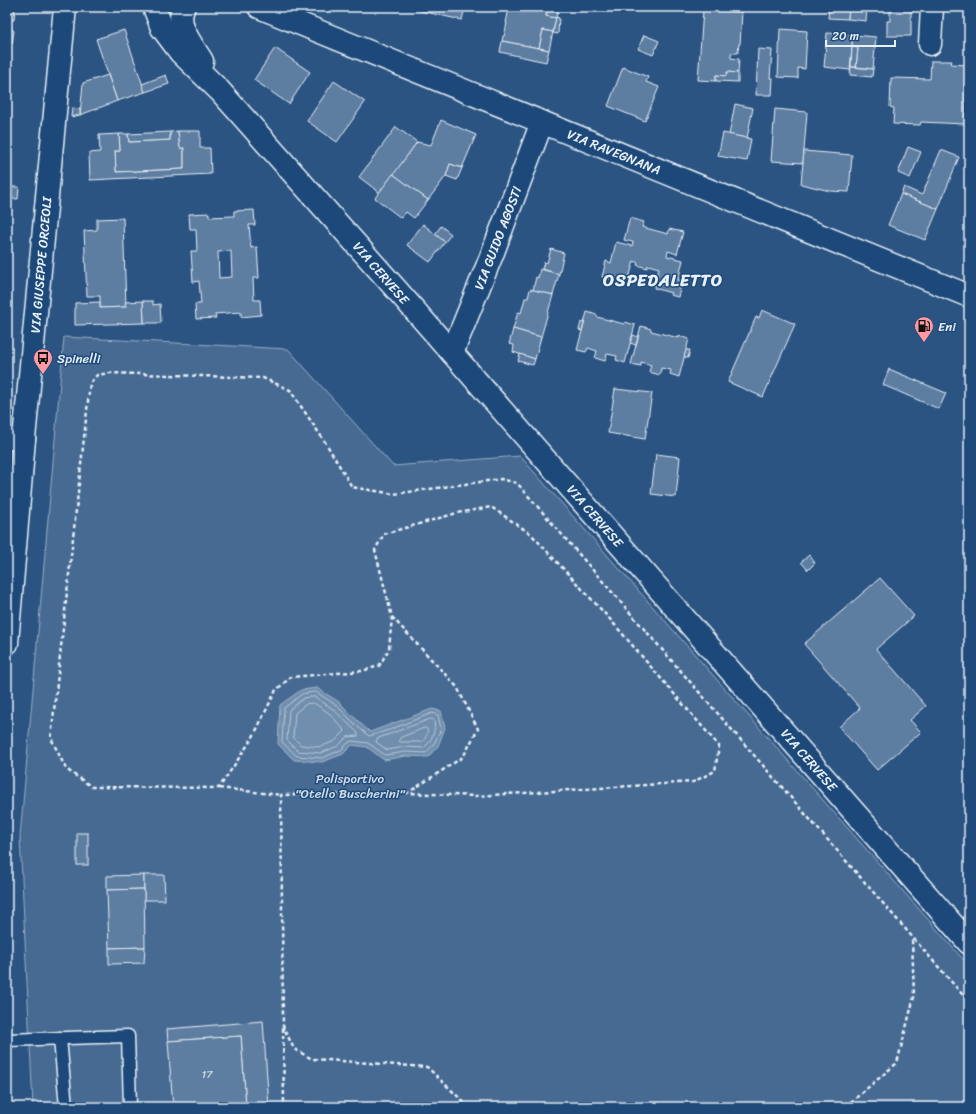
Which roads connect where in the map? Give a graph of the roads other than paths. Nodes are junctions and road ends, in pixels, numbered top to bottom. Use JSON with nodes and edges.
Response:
{"nodes":[{"id":1,"x":65,"y":7,"type":"edge"},
{"id":2,"x":154,"y":7,"type":"edge"},
{"id":3,"x":184,"y":7,"type":"edge"},
{"id":4,"x":259,"y":7,"type":"edge"},
{"id":5,"x":932,"y":7,"type":"edge"},
{"id":6,"x":930,"y":44,"type":"dead end"},
{"id":7,"x":220,"y":91,"type":"junction"},
{"id":8,"x":542,"y":122,"type":"junction"},
{"id":9,"x":969,"y":296,"type":"edge"},
{"id":10,"x":452,"y":353,"type":"junction"},
{"id":11,"x":15,"y":439,"type":"edge"},
{"id":12,"x":7,"y":643,"type":"edge"},
{"id":13,"x":969,"y":943,"type":"edge"},
{"id":14,"x":60,"y":1038,"type":"junction"},
{"id":15,"x":7,"y":1040,"type":"edge"},
{"id":16,"x":66,"y":1107,"type":"edge"},
{"id":17,"x":130,"y":1107,"type":"edge"}],
"edges":[{"from":1,"to":11,"type":"main road","name":"VIA GIUSEPPE ORCEOLI"},
{"from":2,"to":7,"type":"main road","name":"VIA CERVESE"},
{"from":3,"to":7,"type":"main road","name":"VIA CERVESE"},
{"from":4,"to":8,"type":"main road","name":"VIA RAVEGNANA"},
{"from":5,"to":6,"type":"main road"},
{"from":7,"to":10,"type":"main road","name":"VIA CERVESE"},
{"from":8,"to":9,"type":"main road","name":"VIA RAVEGNANA"},
{"from":8,"to":10,"type":"main road","name":"VIA GUIDO AGOSTI"},
{"from":10,"to":13,"type":"main road","name":"VIA CERVESE"},
{"from":11,"to":12,"type":"main road","name":"VIA GIUSEPPE ORCEOLI"},
{"from":14,"to":15,"type":"lane"},
{"from":14,"to":16,"type":"lane"},
{"from":14,"to":17,"type":"lane"}]}
